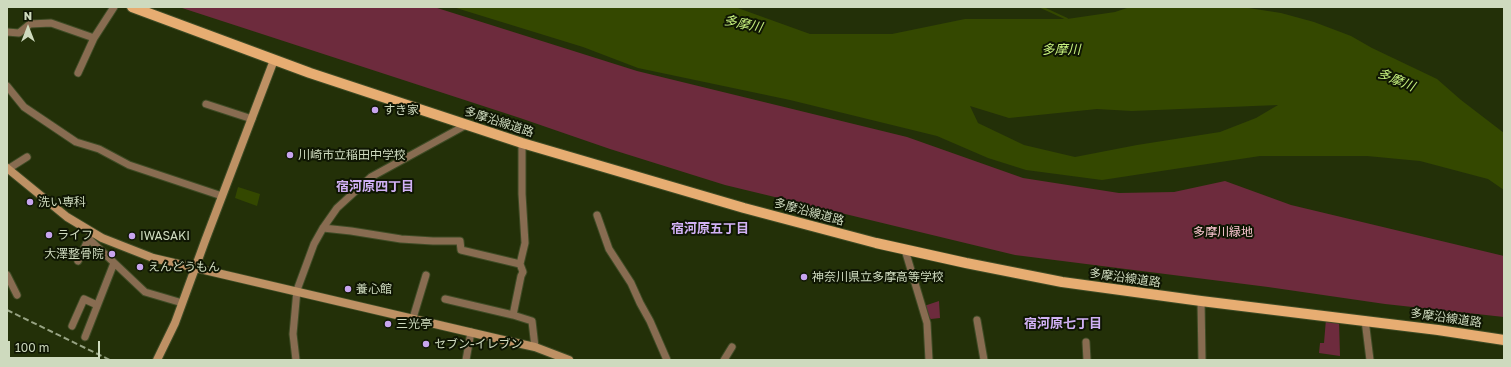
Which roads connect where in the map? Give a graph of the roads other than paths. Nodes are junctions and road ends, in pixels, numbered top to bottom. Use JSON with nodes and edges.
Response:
{"nodes":[{"id":1,"x":114,"y":7,"type":"edge"},
{"id":2,"x":132,"y":7,"type":"edge"},
{"id":3,"x":7,"y":32,"type":"edge"},
{"id":4,"x":94,"y":38,"type":"junction"},
{"id":5,"x":274,"y":60,"type":"junction"},
{"id":6,"x":78,"y":73,"type":"dead end"},
{"id":7,"x":7,"y":86,"type":"edge"},
{"id":8,"x":206,"y":104,"type":"dead end"},
{"id":9,"x":252,"y":119,"type":"junction"},
{"id":10,"x":466,"y":125,"type":"junction"},
{"id":11,"x":522,"y":143,"type":"junction"},
{"id":12,"x":27,"y":157,"type":"dead end"},
{"id":13,"x":8,"y":168,"type":"edge"},
{"id":14,"x":222,"y":196,"type":"junction"},
{"id":15,"x":597,"y":215,"type":"dead end"},
{"id":16,"x":323,"y":228,"type":"junction"},
{"id":17,"x":91,"y":236,"type":"junction"},
{"id":18,"x":905,"y":250,"type":"junction"},
{"id":19,"x":78,"y":261,"type":"dead end"},
{"id":20,"x":114,"y":262,"type":"junction"},
{"id":21,"x":520,"y":264,"type":"junction"},
{"id":22,"x":196,"y":267,"type":"junction"},
{"id":23,"x":7,"y":275,"type":"edge"},
{"id":24,"x":426,"y":275,"type":"dead end"},
{"id":25,"x":297,"y":290,"type":"junction"},
{"id":26,"x":17,"y":295,"type":"dead end"},
{"id":27,"x":445,"y":300,"type":"dead end"},
{"id":28,"x":1201,"y":301,"type":"junction"},
{"id":29,"x":179,"y":302,"type":"dead end"},
{"id":30,"x":97,"y":305,"type":"junction"},
{"id":31,"x":513,"y":315,"type":"junction"},
{"id":32,"x":413,"y":318,"type":"junction"},
{"id":33,"x":977,"y":320,"type":"dead end"},
{"id":34,"x":1365,"y":320,"type":"junction"},
{"id":35,"x":72,"y":326,"type":"dead end"},
{"id":36,"x":471,"y":332,"type":"junction"},
{"id":37,"x":85,"y":336,"type":"dead end"},
{"id":38,"x":1504,"y":340,"type":"edge"},
{"id":39,"x":1086,"y":342,"type":"dead end"},
{"id":40,"x":732,"y":347,"type":"dead end"},
{"id":41,"x":535,"y":348,"type":"junction"},
{"id":42,"x":157,"y":360,"type":"edge"},
{"id":43,"x":296,"y":360,"type":"edge"},
{"id":44,"x":466,"y":360,"type":"edge"},
{"id":45,"x":569,"y":360,"type":"edge"},
{"id":46,"x":666,"y":360,"type":"edge"},
{"id":47,"x":724,"y":360,"type":"edge"},
{"id":48,"x":929,"y":360,"type":"edge"},
{"id":49,"x":984,"y":360,"type":"edge"},
{"id":50,"x":1087,"y":360,"type":"edge"},
{"id":51,"x":1202,"y":360,"type":"edge"},
{"id":52,"x":1370,"y":360,"type":"edge"}],
"edges":[{"from":1,"to":4,"type":"street"},
{"from":2,"to":5,"type":"main road","name":"多摩沿線道路"},
{"from":3,"to":4,"type":"street"},
{"from":4,"to":6,"type":"street"},
{"from":5,"to":9,"type":"street"},
{"from":5,"to":10,"type":"main road","name":"多摩沿線道路"},
{"from":7,"to":14,"type":"street"},
{"from":8,"to":9,"type":"street"},
{"from":9,"to":14,"type":"street"},
{"from":10,"to":11,"type":"main road","name":"多摩沿線道路"},
{"from":10,"to":16,"type":"street"},
{"from":11,"to":18,"type":"main road","name":"多摩沿線道路"},
{"from":11,"to":21,"type":"street"},
{"from":12,"to":13,"type":"street"},
{"from":13,"to":17,"type":"street"},
{"from":14,"to":22,"type":"street"},
{"from":15,"to":46,"type":"street"},
{"from":16,"to":21,"type":"street"},
{"from":16,"to":25,"type":"street"},
{"from":17,"to":19,"type":"street"},
{"from":17,"to":20,"type":"street"},
{"from":17,"to":22,"type":"street"},
{"from":18,"to":28,"type":"main road","name":"多摩沿線道路"},
{"from":18,"to":48,"type":"street"},
{"from":20,"to":29,"type":"street"},
{"from":20,"to":30,"type":"street"},
{"from":21,"to":31,"type":"street"},
{"from":22,"to":25,"type":"street"},
{"from":22,"to":42,"type":"street"},
{"from":23,"to":26,"type":"street"},
{"from":24,"to":32,"type":"street"},
{"from":25,"to":32,"type":"street"},
{"from":25,"to":43,"type":"street"},
{"from":27,"to":31,"type":"street"},
{"from":28,"to":34,"type":"main road","name":"多摩沿線道路"},
{"from":28,"to":51,"type":"street"},
{"from":30,"to":35,"type":"street"},
{"from":30,"to":37,"type":"street"},
{"from":31,"to":41,"type":"street"},
{"from":32,"to":36,"type":"street"},
{"from":33,"to":49,"type":"street"},
{"from":34,"to":38,"type":"main road","name":"多摩沿線道路"},
{"from":34,"to":52,"type":"street"},
{"from":36,"to":41,"type":"street"},
{"from":36,"to":44,"type":"street"},
{"from":39,"to":50,"type":"street"},
{"from":40,"to":47,"type":"street"},
{"from":41,"to":45,"type":"street"}]}
